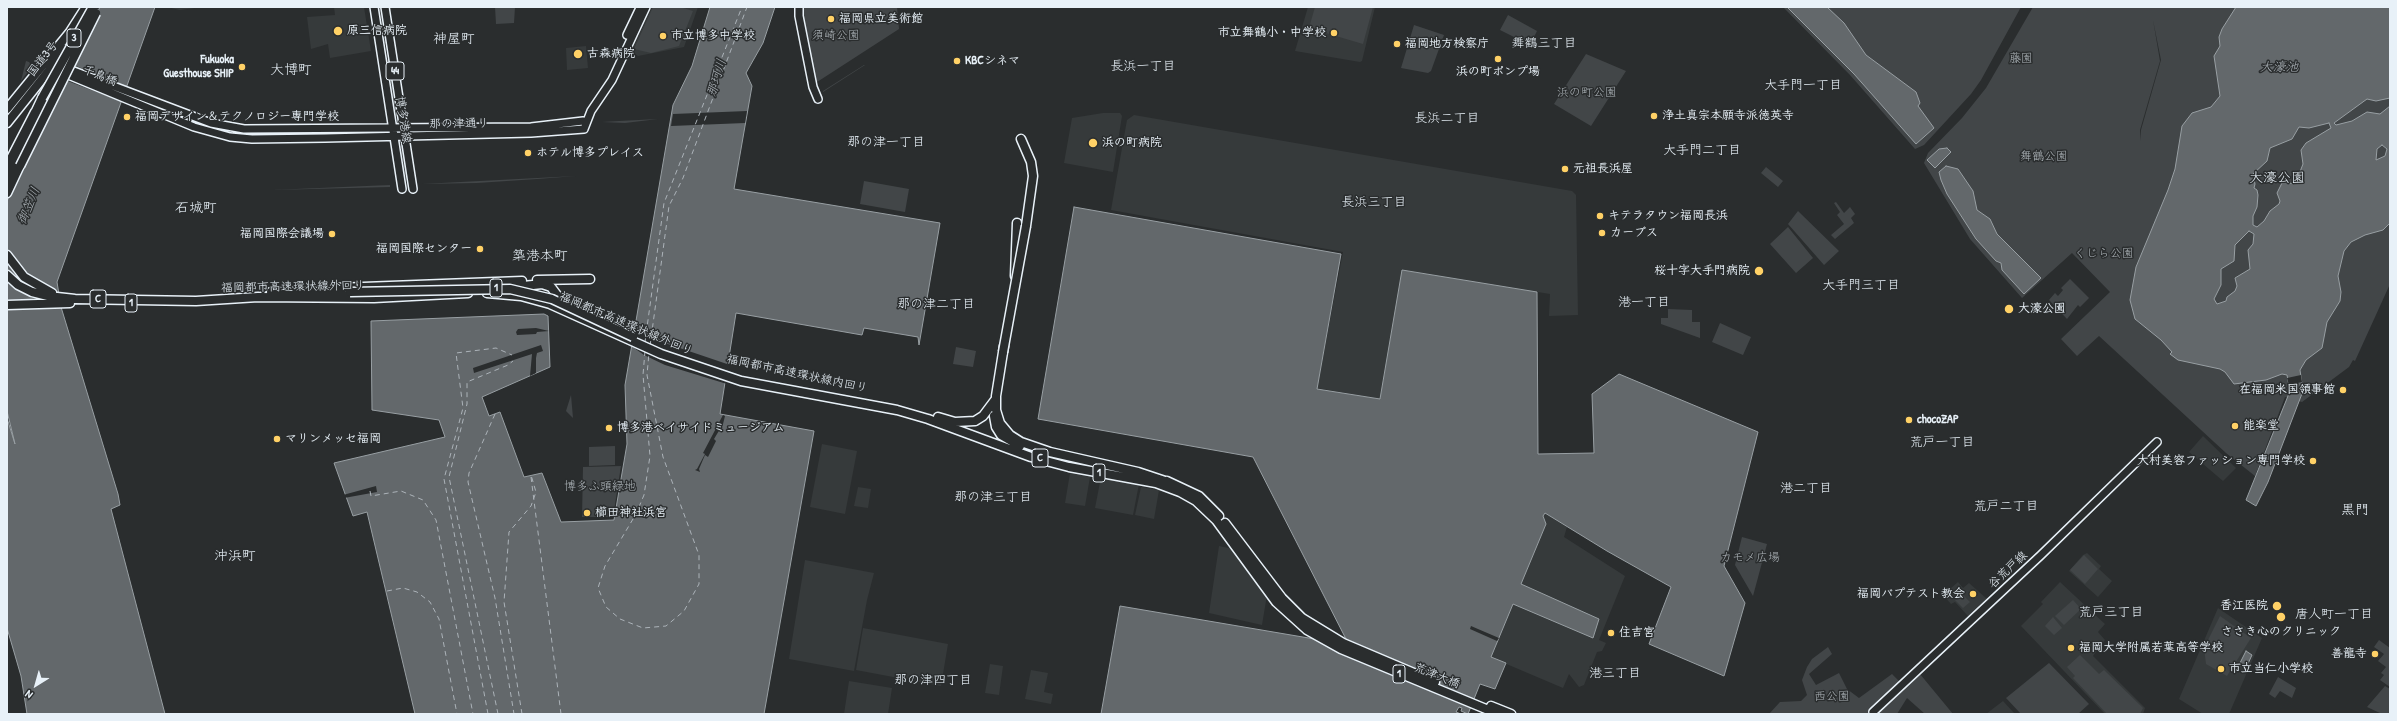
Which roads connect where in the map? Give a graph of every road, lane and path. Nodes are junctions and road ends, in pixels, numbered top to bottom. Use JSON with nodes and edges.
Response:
{"nodes":[{"id":1,"x":86,"y":7,"type":"edge"},
{"id":2,"x":374,"y":7,"type":"edge"},
{"id":3,"x":385,"y":7,"type":"edge"},
{"id":4,"x":641,"y":7,"type":"edge"},
{"id":5,"x":646,"y":7,"type":"edge"},
{"id":6,"x":799,"y":7,"type":"edge"},
{"id":7,"x":95,"y":8,"type":"edge"},
{"id":8,"x":46,"y":62,"type":"junction"},
{"id":9,"x":54,"y":66,"type":"junction"},
{"id":10,"x":126,"y":95,"type":"joint"},
{"id":11,"x":45,"y":99,"type":"junction"},
{"id":12,"x":818,"y":99,"type":"dead end"},
{"id":13,"x":7,"y":108,"type":"edge"},
{"id":14,"x":583,"y":121,"type":"junction"},
{"id":15,"x":7,"y":124,"type":"edge"},
{"id":16,"x":584,"y":130,"type":"junction"},
{"id":17,"x":393,"y":132,"type":"junction"},
{"id":18,"x":404,"y":132,"type":"junction"},
{"id":19,"x":1021,"y":139,"type":"dead end"},
{"id":20,"x":7,"y":166,"type":"edge"},
{"id":21,"x":20,"y":166,"type":"junction"},
{"id":22,"x":7,"y":178,"type":"edge"},
{"id":23,"x":413,"y":188,"type":"dead end"},
{"id":24,"x":402,"y":189,"type":"dead end"},
{"id":25,"x":7,"y":193,"type":"edge"},
{"id":26,"x":1017,"y":223,"type":"dead end"},
{"id":27,"x":7,"y":255,"type":"edge"},
{"id":28,"x":7,"y":275,"type":"edge"},
{"id":29,"x":590,"y":279,"type":"dead end"},
{"id":30,"x":532,"y":280,"type":"junction"},
{"id":31,"x":289,"y":291,"type":"junction"},
{"id":32,"x":258,"y":297,"type":"junction"},
{"id":33,"x":157,"y":299,"type":"junction"},
{"id":34,"x":196,"y":302,"type":"junction"},
{"id":35,"x":7,"y":305,"type":"edge"},
{"id":36,"x":632,"y":342,"type":"joint"},
{"id":37,"x":742,"y":376,"type":"joint"},
{"id":38,"x":828,"y":398,"type":"junction"},
{"id":39,"x":995,"y":398,"type":"junction"},
{"id":40,"x":858,"y":399,"type":"junction"},
{"id":41,"x":2157,"y":442,"type":"dead end"},
{"id":42,"x":1219,"y":517,"type":"junction"},
{"id":43,"x":1245,"y":560,"type":"junction"},
{"id":44,"x":1329,"y":639,"type":"junction"},
{"id":45,"x":1473,"y":701,"type":"junction"},
{"id":46,"x":1872,"y":712,"type":"dead end"},
{"id":47,"x":1498,"y":714,"type":"edge"},
{"id":48,"x":1511,"y":714,"type":"edge"}],
"edges":[{"from":1,"to":8,"type":"highway","name":"国道3号","number":"3"},
{"from":2,"to":17,"type":"main road","name":"博多港線","number":"44"},
{"from":3,"to":18,"type":"main road","name":"博多港線","number":"44"},
{"from":4,"to":14,"type":"main road"},
{"from":5,"to":16,"type":"main road"},
{"from":6,"to":12,"type":"main road"},
{"from":7,"to":9,"type":"highway","name":"国道3号","number":"3"},
{"from":7,"to":11,"type":"highway","bridge":true},
{"from":7,"to":11,"type":"highway","bridge":true},
{"from":7,"to":21,"type":"highway","bridge":true},
{"from":8,"to":9,"type":"main road"},
{"from":8,"to":13,"type":"highway","name":"国道3号","number":"3"},
{"from":9,"to":10,"type":"main road","name":"千鳥橋"},
{"from":9,"to":15,"type":"highway","name":"国道3号","number":"3"},
{"from":10,"to":17,"type":"main road","name":"那の津通り"},
{"from":11,"to":20,"type":"highway"},
{"from":11,"to":21,"type":"highway","bridge":true},
{"from":11,"to":22,"type":"highway"},
{"from":14,"to":16,"type":"main road"},
{"from":14,"to":18,"type":"main road","name":"那の津通り"},
{"from":16,"to":18,"type":"main road","name":"那の津通り"},
{"from":17,"to":18,"type":"main road","name":"那の津通り"},
{"from":17,"to":24,"type":"main road","name":"博多港線","number":"44"},
{"from":18,"to":23,"type":"main road","name":"博多港線","number":"44"},
{"from":19,"to":39,"type":"highway","bridge":true},
{"from":21,"to":25,"type":"highway"},
{"from":26,"to":39,"type":"highway","bridge":true},
{"from":27,"to":33,"type":"highway","number":"C"},
{"from":28,"to":34,"type":"highway","name":"福岡都市高速環状線外回り","number":"C"},
{"from":29,"to":30,"type":"highway"},
{"from":30,"to":31,"type":"highway"},
{"from":30,"to":32,"type":"highway","bridge":true},
{"from":31,"to":33,"type":"highway","name":"福岡都市高速環状線内回り","number":"1"},
{"from":31,"to":37,"type":"highway","name":"福岡都市高速環状線内回り","number":"1","bridge":true},
{"from":32,"to":34,"type":"highway","name":"福岡都市高速環状線外回り","number":"C"},
{"from":32,"to":36,"type":"highway","name":"福岡都市高速環状線外回り","number":"C"},
{"from":33,"to":35,"type":"highway","name":"福岡都市高速環状線内回り","number":"1"},
{"from":34,"to":35,"type":"highway","number":"1"},
{"from":36,"to":38,"type":"highway","name":"福岡都市高速環状線外回り","number":"1"},
{"from":37,"to":40,"type":"highway","name":"福岡都市高速環状線内回り","number":"C"},
{"from":38,"to":39,"type":"highway"},
{"from":38,"to":43,"type":"highway","name":"福岡都市高速環状線外回り","number":"1"},
{"from":39,"to":40,"type":"highway"},
{"from":39,"to":42,"type":"highway"},
{"from":39,"to":43,"type":"highway"},
{"from":40,"to":42,"type":"highway","name":"福岡都市高速環状線内回り","number":"C"},
{"from":41,"to":46,"type":"main road","name":"谷荒戸線"},
{"from":42,"to":44,"type":"highway","name":"福岡都市高速環状線内回り","number":"1"},
{"from":43,"to":44,"type":"highway","name":"福岡都市高速環状線外回り","number":"1"},
{"from":44,"to":45,"type":"highway","name":"荒津大橋","number":"1"},
{"from":45,"to":47,"type":"highway","number":"1"},
{"from":45,"to":48,"type":"highway"}]}
